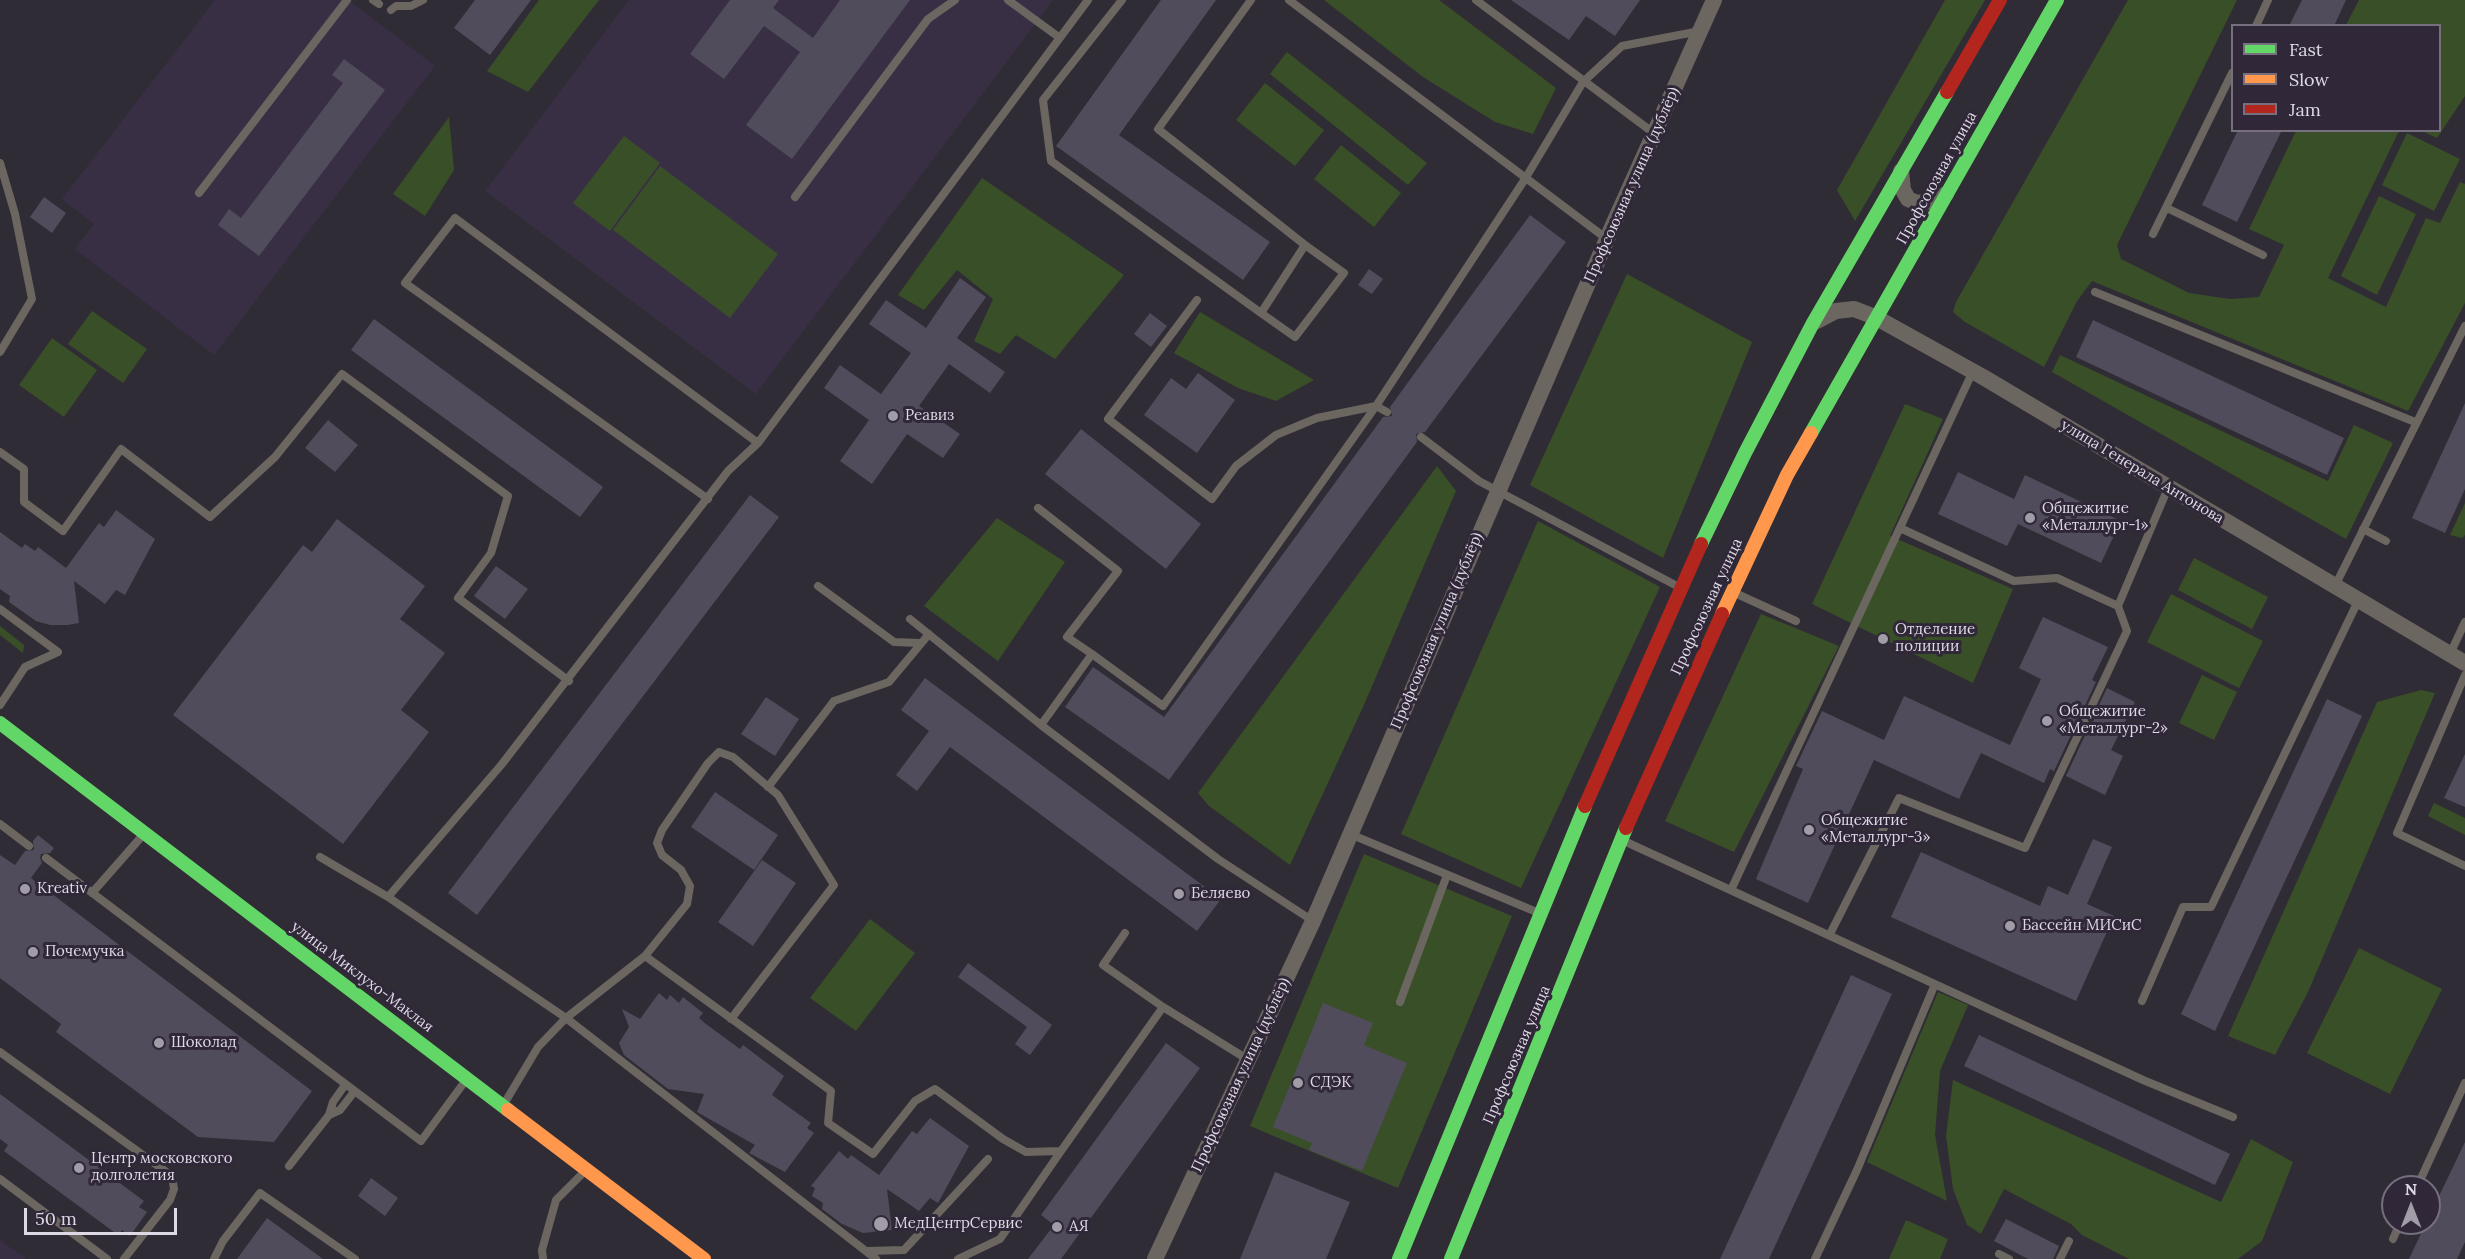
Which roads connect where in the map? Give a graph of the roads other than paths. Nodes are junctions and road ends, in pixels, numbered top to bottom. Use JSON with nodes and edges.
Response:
{"nodes":[{"id":1,"x":347,"y":0,"type":"edge"},
{"id":2,"x":423,"y":0,"type":"edge"},
{"id":3,"x":955,"y":0,"type":"edge"},
{"id":4,"x":1008,"y":0,"type":"edge"},
{"id":5,"x":1088,"y":0,"type":"edge"},
{"id":6,"x":1122,"y":0,"type":"edge"},
{"id":7,"x":1251,"y":0,"type":"edge"},
{"id":8,"x":1289,"y":0,"type":"edge"},
{"id":9,"x":1476,"y":0,"type":"edge"},
{"id":10,"x":1714,"y":0,"type":"edge"},
{"id":11,"x":2000,"y":0,"type":"edge"},
{"id":12,"x":2057,"y":0,"type":"edge"},
{"id":13,"x":2268,"y":0,"type":"edge"},
{"id":14,"x":390,"y":10,"type":"dead end"},
{"id":15,"x":2257,"y":24,"type":"edge"},
{"id":16,"x":1701,"y":31,"type":"junction"},
{"id":17,"x":1060,"y":38,"type":"junction"},
{"id":18,"x":2231,"y":75,"type":"edge"},
{"id":19,"x":1583,"y":82,"type":"junction"},
{"id":20,"x":1655,"y":135,"type":"junction"},
{"id":21,"x":0,"y":164,"type":"edge"},
{"id":22,"x":1902,"y":168,"type":"junction"},
{"id":23,"x":1525,"y":179,"type":"junction"},
{"id":24,"x":199,"y":193,"type":"dead end"},
{"id":25,"x":1948,"y":193,"type":"junction"},
{"id":26,"x":795,"y":197,"type":"dead end"},
{"id":27,"x":2167,"y":208,"type":"junction"},
{"id":28,"x":2154,"y":234,"type":"dead end"},
{"id":29,"x":1607,"y":239,"type":"junction"},
{"id":30,"x":1305,"y":245,"type":"junction"},
{"id":31,"x":2263,"y":255,"type":"dead end"},
{"id":32,"x":2095,"y":292,"type":"dead end"},
{"id":33,"x":1197,"y":300,"type":"dead end"},
{"id":34,"x":1261,"y":312,"type":"junction"},
{"id":35,"x":1875,"y":317,"type":"junction"},
{"id":36,"x":1813,"y":323,"type":"junction"},
{"id":37,"x":2465,"y":326,"type":"edge"},
{"id":38,"x":0,"y":352,"type":"edge"},
{"id":39,"x":1973,"y":371,"type":"junction"},
{"id":40,"x":1376,"y":406,"type":"junction"},
{"id":41,"x":1387,"y":411,"type":"dead end"},
{"id":42,"x":2415,"y":422,"type":"junction"},
{"id":43,"x":1421,"y":437,"type":"dead end"},
{"id":44,"x":758,"y":443,"type":"junction"},
{"id":45,"x":0,"y":452,"type":"edge"},
{"id":46,"x":2168,"y":488,"type":"junction"},
{"id":47,"x":1498,"y":489,"type":"junction"},
{"id":48,"x":708,"y":499,"type":"junction"},
{"id":49,"x":1038,"y":508,"type":"dead end"},
{"id":50,"x":1900,"y":528,"type":"junction"},
{"id":51,"x":2363,"y":529,"type":"junction"},
{"id":52,"x":2386,"y":541,"type":"dead end"},
{"id":53,"x":818,"y":586,"type":"dead end"},
{"id":54,"x":2335,"y":586,"type":"junction"},
{"id":55,"x":1680,"y":587,"type":"junction"},
{"id":56,"x":1732,"y":591,"type":"junction"},
{"id":57,"x":2358,"y":601,"type":"junction"},
{"id":58,"x":2118,"y":606,"type":"junction"},
{"id":59,"x":0,"y":609,"type":"edge"},
{"id":60,"x":910,"y":619,"type":"dead end"},
{"id":61,"x":1796,"y":621,"type":"dead end"},
{"id":62,"x":2465,"y":622,"type":"edge"},
{"id":63,"x":928,"y":634,"type":"junction"},
{"id":64,"x":920,"y":643,"type":"junction"},
{"id":65,"x":1092,"y":654,"type":"junction"},
{"id":66,"x":2458,"y":658,"type":"edge"},
{"id":67,"x":2465,"y":675,"type":"edge"},
{"id":68,"x":568,"y":681,"type":"junction"},
{"id":69,"x":0,"y":705,"type":"edge"},
{"id":70,"x":0,"y":723,"type":"edge"},
{"id":71,"x":1041,"y":724,"type":"junction"},
{"id":72,"x":768,"y":787,"type":"junction"},
{"id":73,"x":0,"y":824,"type":"edge"},
{"id":74,"x":144,"y":834,"type":"junction"},
{"id":75,"x":1350,"y":834,"type":"junction"},
{"id":76,"x":1621,"y":840,"type":"junction"},
{"id":77,"x":29,"y":846,"type":"dead end"},
{"id":78,"x":320,"y":857,"type":"dead end"},
{"id":79,"x":46,"y":858,"type":"dead end"},
{"id":80,"x":2465,"y":866,"type":"edge"},
{"id":81,"x":1448,"y":875,"type":"junction"},
{"id":82,"x":1731,"y":890,"type":"junction"},
{"id":83,"x":92,"y":893,"type":"junction"},
{"id":84,"x":388,"y":897,"type":"junction"},
{"id":85,"x":1539,"y":913,"type":"junction"},
{"id":86,"x":1313,"y":921,"type":"junction"},
{"id":87,"x":1125,"y":933,"type":"dead end"},
{"id":88,"x":1830,"y":934,"type":"junction"},
{"id":89,"x":645,"y":956,"type":"junction"},
{"id":90,"x":1935,"y":984,"type":"junction"},
{"id":91,"x":2142,"y":1001,"type":"dead end"},
{"id":92,"x":1400,"y":1002,"type":"dead end"},
{"id":93,"x":1164,"y":1007,"type":"junction"},
{"id":94,"x":566,"y":1018,"type":"junction"},
{"id":95,"x":731,"y":1018,"type":"junction"},
{"id":96,"x":0,"y":1052,"type":"edge"},
{"id":97,"x":1247,"y":1059,"type":"junction"},
{"id":98,"x":468,"y":1077,"type":"junction"},
{"id":99,"x":2465,"y":1083,"type":"edge"},
{"id":100,"x":345,"y":1085,"type":"junction"},
{"id":101,"x":354,"y":1092,"type":"junction"},
{"id":102,"x":504,"y":1104,"type":"junction"},
{"id":103,"x":329,"y":1115,"type":"junction"},
{"id":104,"x":2233,"y":1117,"type":"dead end"},
{"id":105,"x":1061,"y":1151,"type":"junction"},
{"id":106,"x":988,"y":1159,"type":"dead end"},
{"id":107,"x":290,"y":1166,"type":"dead end"},
{"id":108,"x":587,"y":1170,"type":"junction"},
{"id":109,"x":2423,"y":1175,"type":"edge"},
{"id":110,"x":0,"y":1179,"type":"edge"},
{"id":111,"x":2395,"y":1235,"type":"edge"},
{"id":112,"x":2393,"y":1239,"type":"dead end"},
{"id":113,"x":2069,"y":1241,"type":"dead end"},
{"id":114,"x":867,"y":1251,"type":"junction"},
{"id":115,"x":1999,"y":1254,"type":"dead end"},
{"id":116,"x":107,"y":1259,"type":"edge"},
{"id":117,"x":124,"y":1259,"type":"edge"},
{"id":118,"x":214,"y":1259,"type":"edge"},
{"id":119,"x":355,"y":1259,"type":"edge"},
{"id":120,"x":543,"y":1259,"type":"edge"},
{"id":121,"x":704,"y":1259,"type":"edge"},
{"id":122,"x":876,"y":1259,"type":"edge"},
{"id":123,"x":958,"y":1259,"type":"edge"},
{"id":124,"x":1155,"y":1259,"type":"edge"},
{"id":125,"x":1399,"y":1259,"type":"edge"},
{"id":126,"x":1451,"y":1259,"type":"edge"},
{"id":127,"x":1815,"y":1259,"type":"edge"},
{"id":128,"x":2009,"y":1259,"type":"edge"},
{"id":129,"x":2060,"y":1259,"type":"edge"}],
"edges":[{"from":1,"to":24,"type":"lane"},
{"from":2,"to":14,"type":"lane"},
{"from":3,"to":26,"type":"lane"},
{"from":4,"to":17,"type":"lane"},
{"from":5,"to":17,"type":"lane"},
{"from":6,"to":34,"type":"lane"},
{"from":7,"to":30,"type":"lane"},
{"from":8,"to":23,"type":"lane"},
{"from":9,"to":19,"type":"lane"},
{"from":10,"to":16,"type":"street","name":"Профсоюзная улица (дублёр)"},
{"from":11,"to":22,"type":"main road","name":"Профсоюзная улица"},
{"from":12,"to":25,"type":"main road","name":"Профсоюзная улица"},
{"from":13,"to":15,"type":"lane"},
{"from":16,"to":19,"type":"lane"},
{"from":16,"to":20,"type":"street","name":"Профсоюзная улица (дублёр)"},
{"from":17,"to":44,"type":"lane"},
{"from":18,"to":27,"type":"lane"},
{"from":19,"to":20,"type":"lane"},
{"from":19,"to":23,"type":"lane"},
{"from":20,"to":29,"type":"street","name":"Профсоюзная улица (дублёр)"},
{"from":21,"to":38,"type":"lane"},
{"from":22,"to":25,"type":"street"},
{"from":22,"to":36,"type":"main road","name":"Профсоюзная улица"},
{"from":23,"to":29,"type":"lane"},
{"from":23,"to":40,"type":"lane"},
{"from":25,"to":35,"type":"main road","name":"Профсоюзная улица"},
{"from":27,"to":28,"type":"lane"},
{"from":27,"to":31,"type":"lane"},
{"from":29,"to":47,"type":"street","name":"Профсоюзная улица (дублёр)"},
{"from":30,"to":34,"type":"lane"},
{"from":30,"to":34,"type":"lane"},
{"from":32,"to":42,"type":"lane"},
{"from":33,"to":40,"type":"lane"},
{"from":35,"to":36,"type":"street","name":"улица Генерала Антонова"},
{"from":35,"to":39,"type":"street","name":"улица Генерала Антонова"},
{"from":35,"to":56,"type":"main road","name":"Профсоюзная улица"},
{"from":36,"to":55,"type":"main road","name":"Профсоюзная улица"},
{"from":37,"to":42,"type":"lane"},
{"from":39,"to":46,"type":"street","name":"улица Генерала Антонова"},
{"from":39,"to":50,"type":"lane"},
{"from":40,"to":41,"type":"lane"},
{"from":40,"to":65,"type":"lane"},
{"from":42,"to":51,"type":"lane"},
{"from":43,"to":47,"type":"lane"},
{"from":44,"to":48,"type":"lane"},
{"from":44,"to":48,"type":"lane"},
{"from":45,"to":68,"type":"lane"},
{"from":46,"to":54,"type":"street","name":"улица Генерала Антонова"},
{"from":46,"to":58,"type":"lane"},
{"from":47,"to":55,"type":"lane"},
{"from":47,"to":75,"type":"street","name":"Профсоюзная улица (дублёр)"},
{"from":48,"to":68,"type":"lane"},
{"from":49,"to":65,"type":"lane"},
{"from":50,"to":58,"type":"lane"},
{"from":50,"to":82,"type":"lane"},
{"from":51,"to":52,"type":"lane"},
{"from":51,"to":54,"type":"lane"},
{"from":53,"to":64,"type":"lane"},
{"from":54,"to":57,"type":"street","name":"улица Генерала Антонова"},
{"from":55,"to":85,"type":"main road","name":"Профсоюзная улица"},
{"from":56,"to":61,"type":"lane"},
{"from":56,"to":76,"type":"main road","name":"Профсоюзная улица"},
{"from":57,"to":66,"type":"street","name":"улица Генерала Антонова"},
{"from":57,"to":91,"type":"lane"},
{"from":58,"to":88,"type":"lane"},
{"from":59,"to":69,"type":"lane"},
{"from":60,"to":63,"type":"lane"},
{"from":62,"to":66,"type":"lane"},
{"from":63,"to":64,"type":"lane"},
{"from":63,"to":71,"type":"lane"},
{"from":64,"to":72,"type":"lane"},
{"from":65,"to":71,"type":"lane"},
{"from":67,"to":80,"type":"lane"},
{"from":68,"to":84,"type":"lane"},
{"from":70,"to":74,"type":"main road","name":"улица Миклухо-Маклая"},
{"from":71,"to":86,"type":"lane"},
{"from":72,"to":89,"type":"lane"},
{"from":72,"to":95,"type":"lane"},
{"from":73,"to":77,"type":"lane"},
{"from":74,"to":83,"type":"lane"},
{"from":74,"to":98,"type":"main road","name":"улица Миклухо-Маклая"},
{"from":75,"to":81,"type":"lane"},
{"from":75,"to":86,"type":"street","name":"Профсоюзная улица (дублёр)"},
{"from":76,"to":82,"type":"lane"},
{"from":76,"to":126,"type":"main road","name":"Профсоюзная улица"},
{"from":78,"to":84,"type":"lane"},
{"from":79,"to":83,"type":"lane"},
{"from":81,"to":85,"type":"lane"},
{"from":81,"to":92,"type":"lane"},
{"from":82,"to":88,"type":"lane"},
{"from":83,"to":100,"type":"lane"},
{"from":84,"to":94,"type":"lane"},
{"from":85,"to":125,"type":"main road","name":"Профсоюзная улица"},
{"from":86,"to":97,"type":"street","name":"Профсоюзная улица (дублёр)"},
{"from":87,"to":93,"type":"lane"},
{"from":88,"to":90,"type":"lane"},
{"from":89,"to":94,"type":"lane"},
{"from":89,"to":95,"type":"lane"},
{"from":90,"to":104,"type":"lane"},
{"from":90,"to":127,"type":"lane"},
{"from":93,"to":97,"type":"lane"},
{"from":93,"to":105,"type":"lane"},
{"from":94,"to":102,"type":"lane"},
{"from":94,"to":114,"type":"lane"},
{"from":95,"to":105,"type":"lane"},
{"from":96,"to":117,"type":"lane"},
{"from":97,"to":124,"type":"street","name":"Профсоюзная улица (дублёр)"},
{"from":98,"to":101,"type":"lane"},
{"from":98,"to":102,"type":"main road","name":"улица Миклухо-Маклая"},
{"from":99,"to":109,"type":"lane"},
{"from":100,"to":101,"type":"lane"},
{"from":100,"to":103,"type":"lane"},
{"from":101,"to":103,"type":"lane"},
{"from":102,"to":108,"type":"main road","name":"улица Миклухо-Маклая"},
{"from":103,"to":107,"type":"lane"},
{"from":105,"to":123,"type":"lane"},
{"from":106,"to":114,"type":"lane"},
{"from":108,"to":120,"type":"lane"},
{"from":108,"to":121,"type":"main road","name":"улица Миклухо-Маклая"},
{"from":110,"to":116,"type":"lane"},
{"from":111,"to":112,"type":"lane"},
{"from":113,"to":129,"type":"lane"},
{"from":114,"to":122,"type":"lane"},
{"from":115,"to":128,"type":"lane"},
{"from":118,"to":119,"type":"lane"}]}
